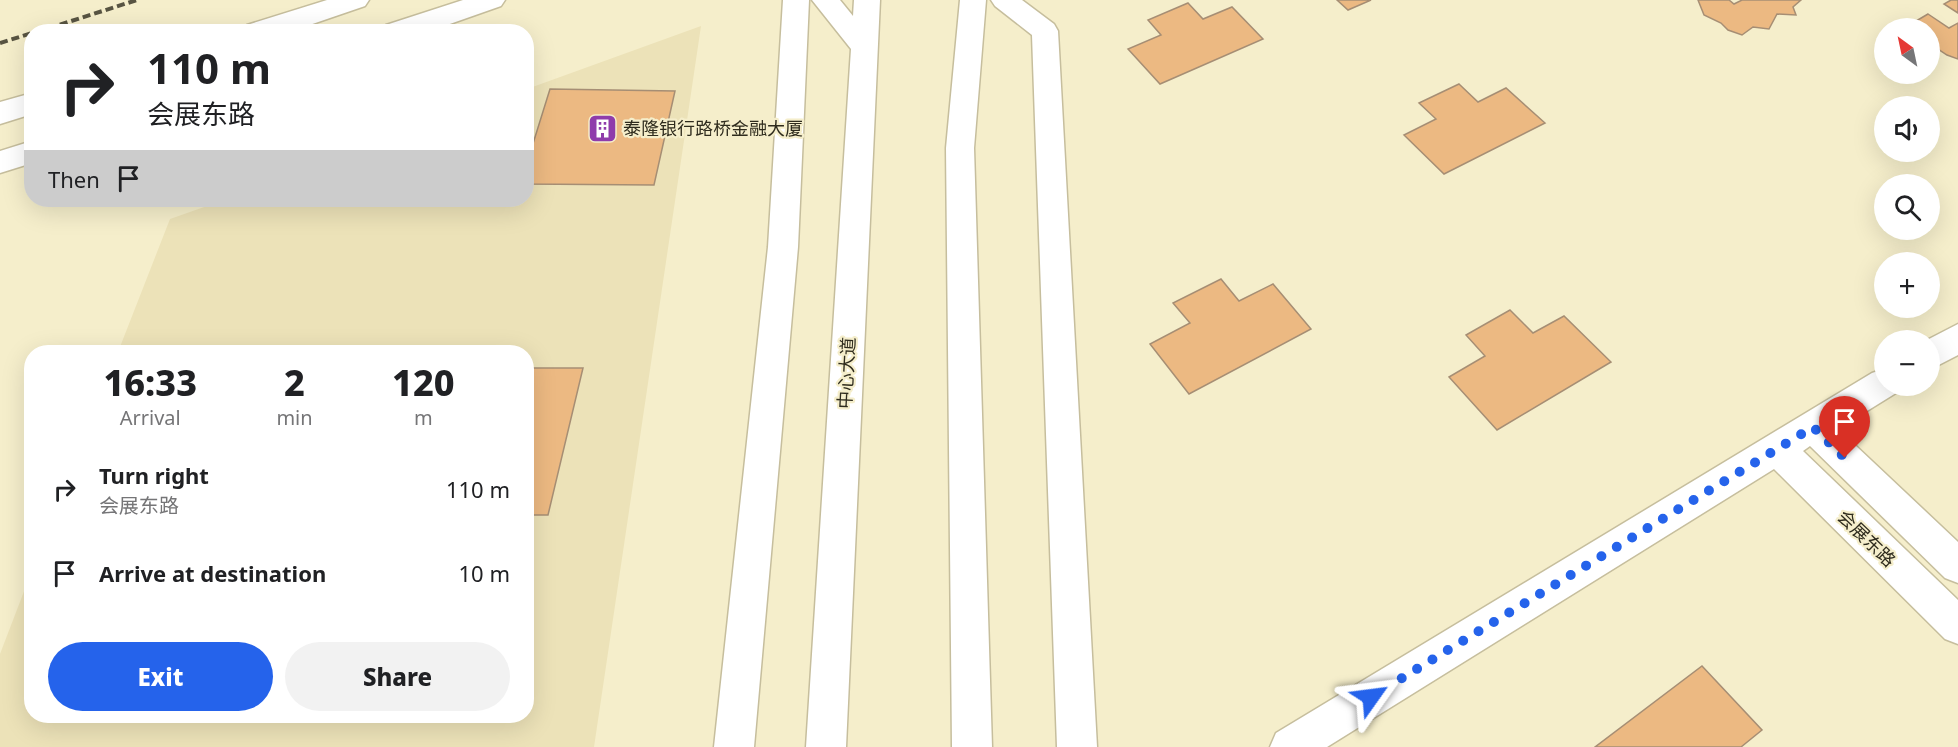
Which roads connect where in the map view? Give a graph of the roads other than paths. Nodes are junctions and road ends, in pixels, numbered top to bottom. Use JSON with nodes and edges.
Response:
{"nodes":[{"id":1,"x":356,"y":0,"type":"edge"},
{"id":2,"x":492,"y":0,"type":"edge"},
{"id":3,"x":796,"y":0,"type":"edge"},
{"id":4,"x":825,"y":0,"type":"edge"},
{"id":5,"x":867,"y":0,"type":"edge"},
{"id":6,"x":973,"y":0,"type":"edge"},
{"id":7,"x":1004,"y":0,"type":"edge"},
{"id":8,"x":281,"y":24,"type":"edge"},
{"id":9,"x":420,"y":24,"type":"edge"},
{"id":10,"x":864,"y":47,"type":"junction"},
{"id":11,"x":24,"y":106,"type":"edge"},
{"id":12,"x":0,"y":113,"type":"edge"},
{"id":13,"x":24,"y":154,"type":"edge"},
{"id":14,"x":0,"y":162,"type":"edge"},
{"id":15,"x":1958,"y":338,"type":"edge"},
{"id":16,"x":1940,"y":349,"type":"edge"},
{"id":17,"x":1874,"y":389,"type":"edge"},
{"id":18,"x":1813,"y":427,"type":"junction"},
{"id":19,"x":1777,"y":449,"type":"junction"},
{"id":20,"x":1958,"y":566,"type":"edge"},
{"id":21,"x":1958,"y":626,"type":"edge"},
{"id":22,"x":734,"y":747,"type":"edge"},
{"id":23,"x":826,"y":747,"type":"edge"},
{"id":24,"x":972,"y":747,"type":"edge"},
{"id":25,"x":1077,"y":747,"type":"edge"},
{"id":26,"x":1290,"y":747,"type":"edge"}],
"edges":[{"from":1,"to":8,"type":"main road"},
{"from":2,"to":9,"type":"main road"},
{"from":3,"to":22,"type":"main road"},
{"from":4,"to":10,"type":"main road"},
{"from":5,"to":10,"type":"main road","name":"中心大道"},
{"from":6,"to":24,"type":"main road"},
{"from":7,"to":25,"type":"main road"},
{"from":10,"to":23,"type":"main road","name":"中心大道"},
{"from":11,"to":12,"type":"main road"},
{"from":13,"to":14,"type":"main road"},
{"from":15,"to":16,"type":"main road"},
{"from":17,"to":18,"type":"main road"},
{"from":18,"to":19,"type":"main road"},
{"from":18,"to":20,"type":"main road"},
{"from":19,"to":21,"type":"main road","name":"会展东路"},
{"from":19,"to":26,"type":"main road"}]}
